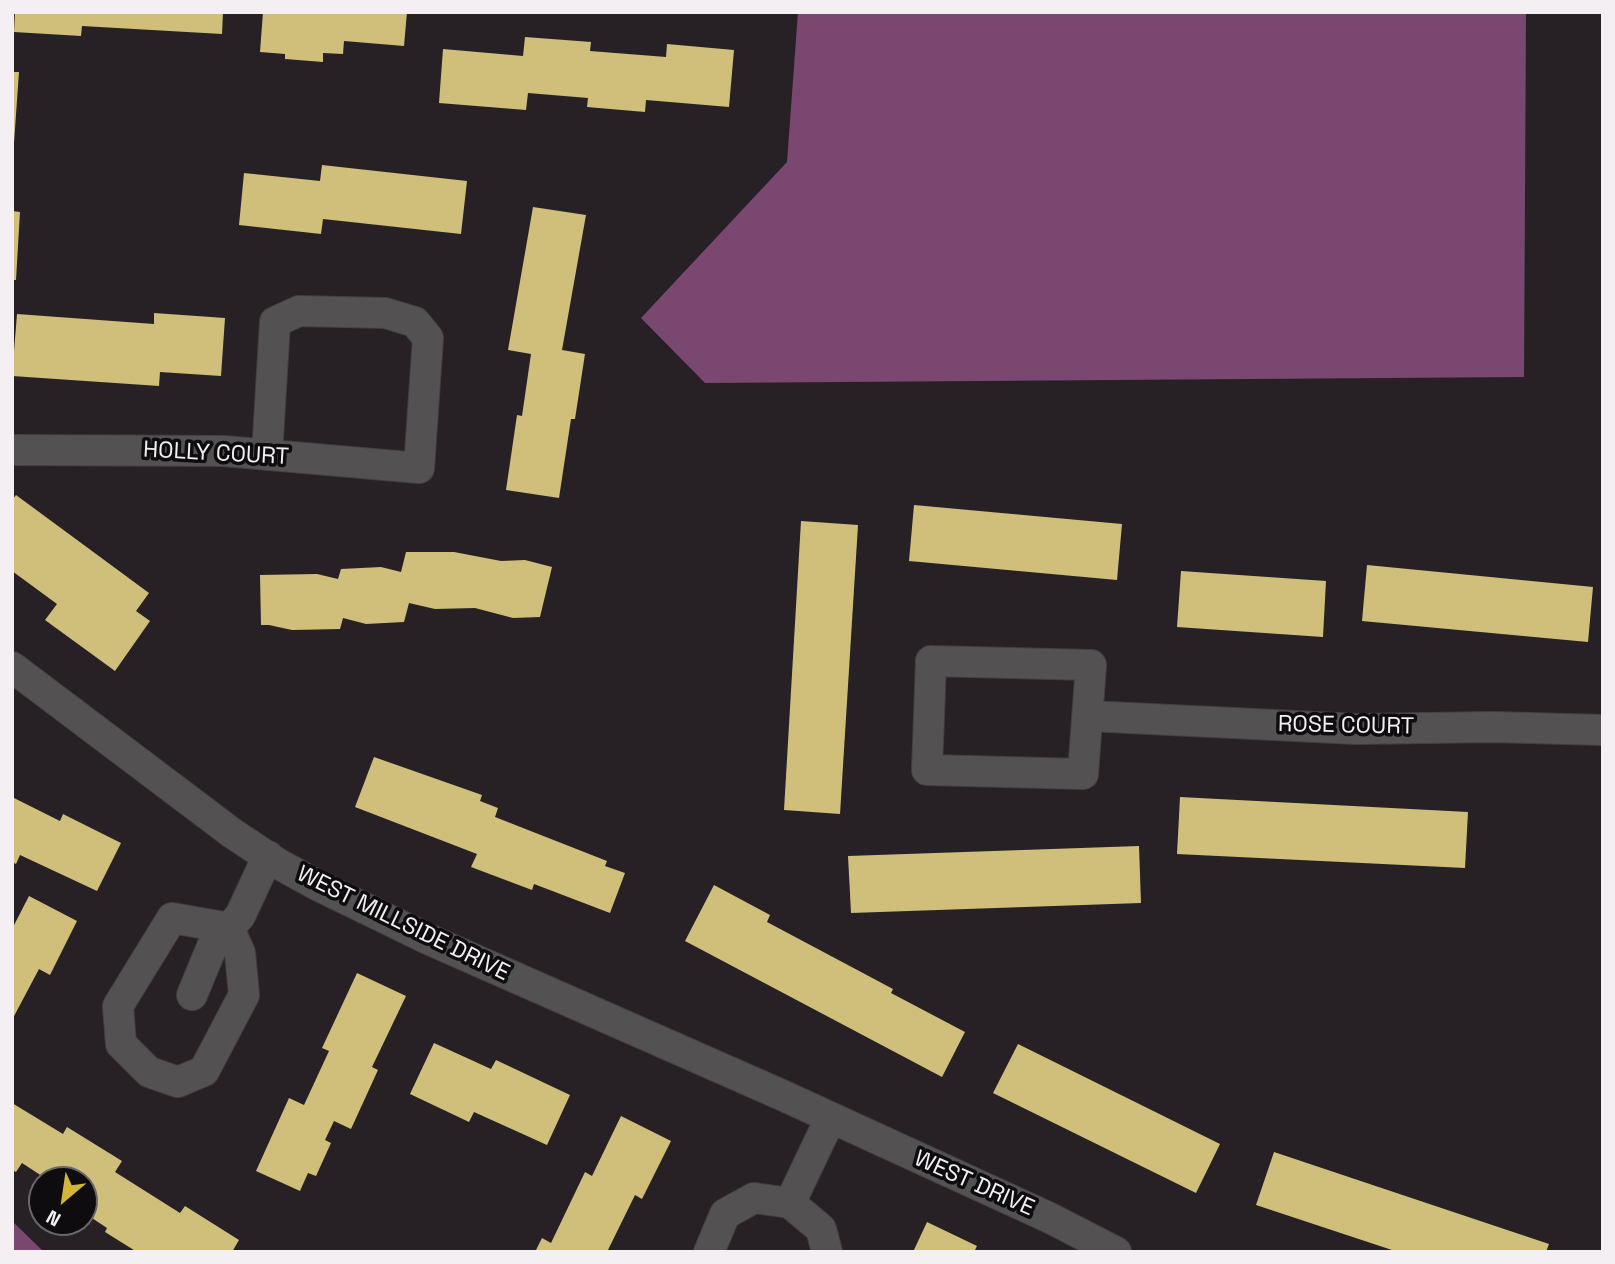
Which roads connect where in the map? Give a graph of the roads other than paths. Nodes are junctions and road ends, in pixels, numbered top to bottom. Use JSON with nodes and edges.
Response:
{"nodes":[{"id":1,"x":12,"y":450,"type":"edge"},
{"id":2,"x":267,"y":455,"type":"junction"},
{"id":3,"x":12,"y":667,"type":"edge"},
{"id":4,"x":1088,"y":716,"type":"junction"},
{"id":5,"x":1603,"y":730,"type":"edge"},
{"id":6,"x":268,"y":856,"type":"junction"},
{"id":7,"x":229,"y":928,"type":"junction"},
{"id":8,"x":192,"y":995,"type":"dead end"},
{"id":9,"x":830,"y":1119,"type":"junction"},
{"id":10,"x":790,"y":1203,"type":"junction"},
{"id":11,"x":709,"y":1252,"type":"edge"},
{"id":12,"x":827,"y":1252,"type":"edge"},
{"id":13,"x":1116,"y":1252,"type":"edge"}],
"edges":[{"from":1,"to":2,"type":"street","name":"HOLLY COURT"},
{"from":2,"to":2,"type":"street","name":"HOLLY COURT"},
{"from":3,"to":6,"type":"street","name":"WEST MILLSIDE DRIVE"},
{"from":4,"to":4,"type":"street"},
{"from":4,"to":5,"type":"street","name":"ROSE COURT"},
{"from":6,"to":7,"type":"street"},
{"from":6,"to":9,"type":"street","name":"WEST MILLSIDE DRIVE"},
{"from":7,"to":7,"type":"street"},
{"from":7,"to":8,"type":"street"},
{"from":9,"to":10,"type":"street"},
{"from":9,"to":13,"type":"street","name":"WEST DRIVE"},
{"from":10,"to":11,"type":"street"},
{"from":10,"to":12,"type":"street"}]}
